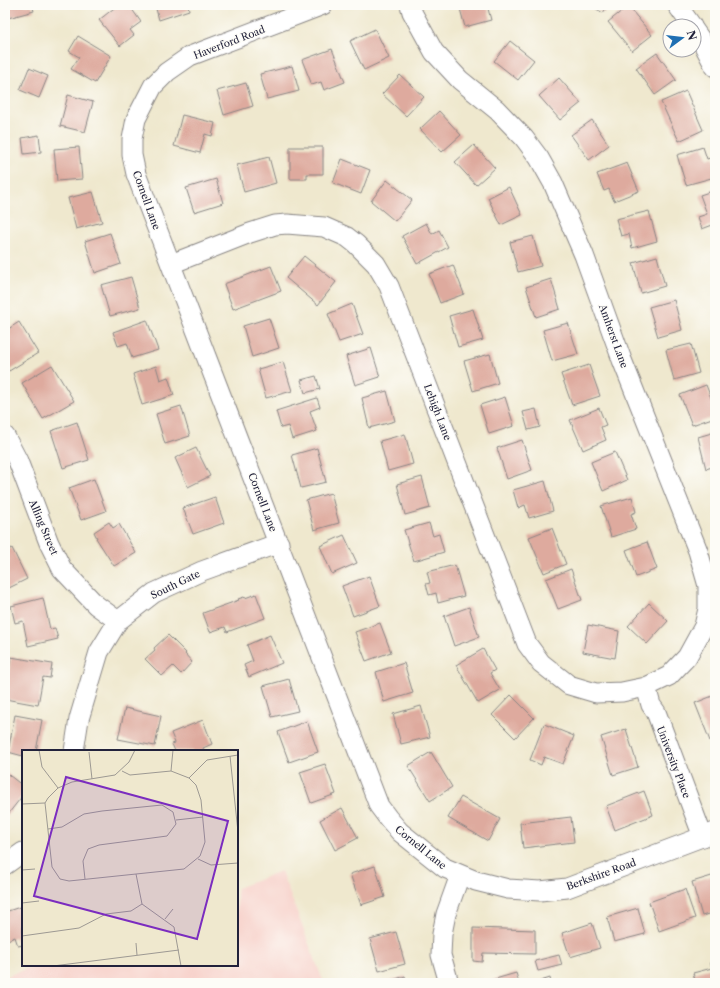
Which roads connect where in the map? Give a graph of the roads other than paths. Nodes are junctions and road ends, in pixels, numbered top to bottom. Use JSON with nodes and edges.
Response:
{"nodes":[{"id":1,"x":324,"y":5,"type":"edge"},
{"id":2,"x":410,"y":5,"type":"edge"},
{"id":3,"x":678,"y":5,"type":"edge"},
{"id":4,"x":687,"y":18,"type":"edge"},
{"id":5,"x":702,"y":42,"type":"edge"},
{"id":6,"x":715,"y":67,"type":"edge"},
{"id":7,"x":147,"y":97,"type":"joint"},
{"id":8,"x":171,"y":264,"type":"junction"},
{"id":9,"x":5,"y":436,"type":"edge"},
{"id":10,"x":279,"y":543,"type":"junction"},
{"id":11,"x":118,"y":621,"type":"junction"},
{"id":12,"x":646,"y":688,"type":"junction"},
{"id":13,"x":74,"y":750,"type":"edge"},
{"id":14,"x":709,"y":834,"type":"edge"},
{"id":15,"x":22,"y":853,"type":"edge"},
{"id":16,"x":5,"y":865,"type":"edge"},
{"id":17,"x":460,"y":874,"type":"junction"},
{"id":18,"x":449,"y":983,"type":"edge"}],
"edges":[{"from":1,"to":7,"type":"street","name":"Haverford Road"},
{"from":2,"to":12,"type":"street","name":"Amherst Lane"},
{"from":3,"to":4,"type":"street"},
{"from":5,"to":6,"type":"street"},
{"from":7,"to":8,"type":"street","name":"Cornell Lane"},
{"from":8,"to":10,"type":"street","name":"Cornell Lane"},
{"from":8,"to":12,"type":"street","name":"Lehigh Lane"},
{"from":9,"to":11,"type":"street","name":"Alling Street"},
{"from":10,"to":11,"type":"street","name":"South Gate"},
{"from":10,"to":17,"type":"street","name":"Cornell Lane"},
{"from":11,"to":13,"type":"street","name":"South Gate"},
{"from":12,"to":14,"type":"street","name":"University Place"},
{"from":14,"to":17,"type":"street","name":"Berkshire Road"},
{"from":15,"to":16,"type":"street"},
{"from":17,"to":18,"type":"street"}]}
